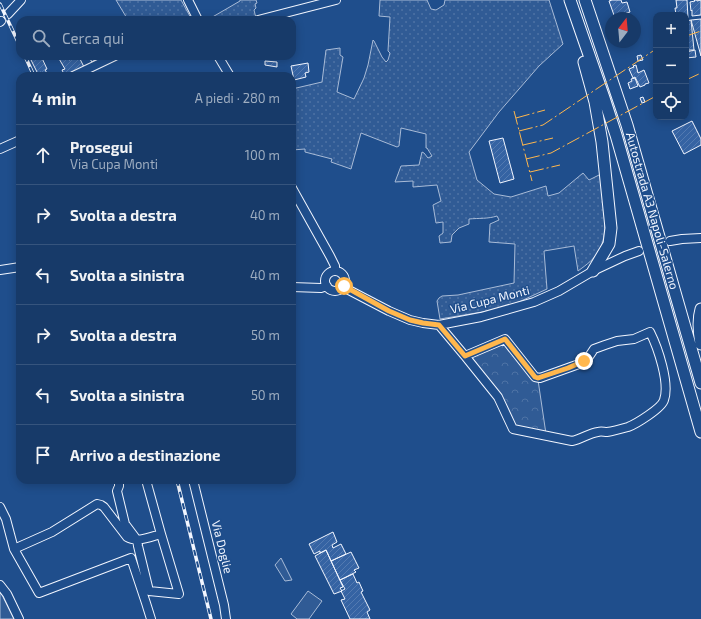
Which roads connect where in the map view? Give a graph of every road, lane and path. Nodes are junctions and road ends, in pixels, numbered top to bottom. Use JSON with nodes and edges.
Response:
{"nodes":[{"id":1,"x":21,"y":0,"type":"edge"},
{"id":2,"x":188,"y":0,"type":"edge"},
{"id":3,"x":336,"y":0,"type":"edge"},
{"id":4,"x":564,"y":0,"type":"edge"},
{"id":5,"x":570,"y":0,"type":"edge"},
{"id":6,"x":585,"y":0,"type":"edge"},
{"id":7,"x":8,"y":14,"type":"dead end"},
{"id":8,"x":196,"y":16,"type":"edge"},
{"id":9,"x":274,"y":16,"type":"edge"},
{"id":10,"x":107,"y":60,"type":"edge"},
{"id":11,"x":220,"y":60,"type":"edge"},
{"id":12,"x":81,"y":72,"type":"edge"},
{"id":13,"x":228,"y":72,"type":"edge"},
{"id":14,"x":16,"y":142,"type":"edge"},
{"id":15,"x":0,"y":150,"type":"edge"},
{"id":16,"x":296,"y":195,"type":"edge"},
{"id":17,"x":701,"y":238,"type":"edge"},
{"id":18,"x":670,"y":241,"type":"dead end"},
{"id":19,"x":639,"y":251,"type":"dead end"},
{"id":20,"x":16,"y":268,"type":"edge"},
{"id":21,"x":0,"y":270,"type":"edge"},
{"id":22,"x":335,"y":271,"type":"junction"},
{"id":23,"x":593,"y":271,"type":"junction"},
{"id":24,"x":327,"y":286,"type":"junction"},
{"id":25,"x":344,"y":286,"type":"junction"},
{"id":26,"x":296,"y":287,"type":"edge"},
{"id":27,"x":701,"y":309,"type":"edge"},
{"id":28,"x":439,"y":325,"type":"junction"},
{"id":29,"x":701,"y":344,"type":"edge"},
{"id":30,"x":465,"y":356,"type":"junction"},
{"id":31,"x":701,"y":383,"type":"edge"},
{"id":32,"x":701,"y":432,"type":"edge"},
{"id":33,"x":119,"y":484,"type":"edge"},
{"id":34,"x":147,"y":484,"type":"edge"},
{"id":35,"x":194,"y":484,"type":"edge"},
{"id":36,"x":0,"y":507,"type":"edge"},
{"id":37,"x":161,"y":534,"type":"junction"},
{"id":38,"x":137,"y":540,"type":"junction"},
{"id":39,"x":14,"y":550,"type":"junction"},
{"id":40,"x":0,"y":585,"type":"edge"},
{"id":41,"x":19,"y":619,"type":"edge"},
{"id":42,"x":151,"y":619,"type":"edge"},
{"id":43,"x":226,"y":619,"type":"edge"}],
"edges":[{"from":1,"to":7,"type":"street"},
{"from":2,"to":8,"type":"street"},
{"from":3,"to":9,"type":"street"},
{"from":4,"to":23,"type":"highway"},
{"from":5,"to":32,"type":"highway","name":"Autostrada A3 Napoli-Salerno"},
{"from":6,"to":31,"type":"highway","name":"Autostrada A3 Napoli-Salerno"},
{"from":10,"to":12,"type":"street"},
{"from":11,"to":13,"type":"street"},
{"from":14,"to":15,"type":"street"},
{"from":16,"to":22,"type":"street"},
{"from":17,"to":18,"type":"street"},
{"from":19,"to":23,"type":"street","name":"Via Cupa Monti"},
{"from":20,"to":21,"type":"street"},
{"from":22,"to":24,"type":"street"},
{"from":22,"to":25,"type":"street"},
{"from":23,"to":28,"type":"street","name":"Via Cupa Monti"},
{"from":24,"to":25,"type":"street"},
{"from":24,"to":26,"type":"street"},
{"from":25,"to":28,"type":"street","name":"Via Cupa Monti"},
{"from":27,"to":29,"type":"highway"},
{"from":28,"to":30,"type":"street"},
{"from":30,"to":30,"type":"street"},
{"from":33,"to":38,"type":"street"},
{"from":34,"to":37,"type":"street"},
{"from":35,"to":43,"type":"street","name":"Via Doglie"},
{"from":36,"to":39,"type":"street"},
{"from":37,"to":38,"type":"street"},
{"from":37,"to":38,"type":"street"},
{"from":38,"to":39,"type":"street"},
{"from":39,"to":42,"type":"street"},
{"from":40,"to":41,"type":"street"}]}
